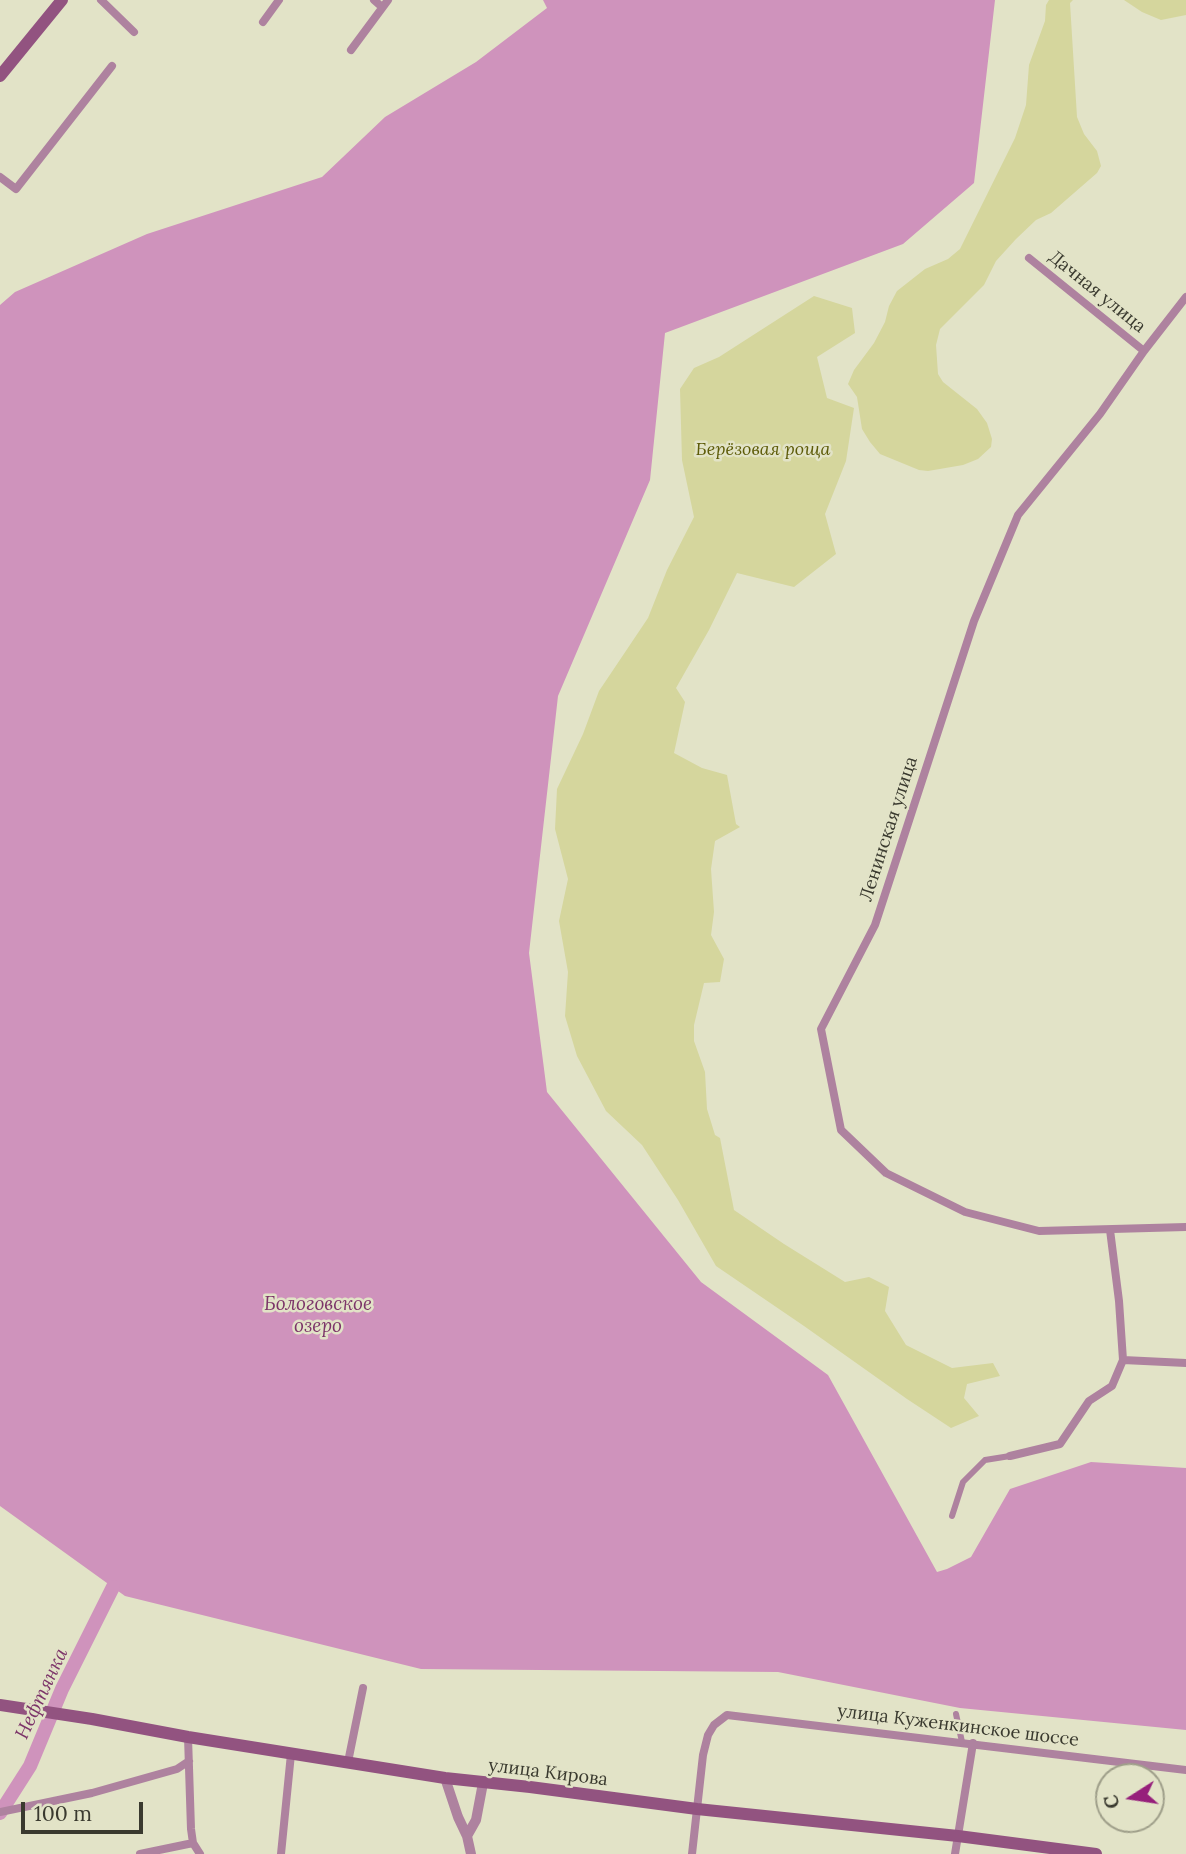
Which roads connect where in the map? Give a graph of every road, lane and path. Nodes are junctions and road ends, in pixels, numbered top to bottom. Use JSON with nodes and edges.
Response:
{"nodes":[{"id":1,"x":62,"y":0,"type":"edge"},
{"id":2,"x":101,"y":0,"type":"edge"},
{"id":3,"x":279,"y":0,"type":"edge"},
{"id":4,"x":374,"y":0,"type":"edge"},
{"id":5,"x":385,"y":4,"type":"edge"},
{"id":6,"x":263,"y":22,"type":"dead end"},
{"id":7,"x":134,"y":32,"type":"dead end"},
{"id":8,"x":351,"y":50,"type":"dead end"},
{"id":9,"x":112,"y":66,"type":"dead end"},
{"id":10,"x":0,"y":76,"type":"edge"},
{"id":11,"x":0,"y":177,"type":"edge"},
{"id":12,"x":1030,"y":258,"type":"dead end"},
{"id":13,"x":1186,"y":297,"type":"edge"},
{"id":14,"x":1144,"y":351,"type":"junction"},
{"id":15,"x":1186,"y":1227,"type":"edge"},
{"id":16,"x":1110,"y":1230,"type":"junction"},
{"id":17,"x":1124,"y":1360,"type":"junction"},
{"id":18,"x":1186,"y":1363,"type":"edge"},
{"id":19,"x":1010,"y":1456,"type":"joint"},
{"id":20,"x":951,"y":1516,"type":"dead end"},
{"id":21,"x":363,"y":1688,"type":"dead end"},
{"id":22,"x":0,"y":1705,"type":"edge"},
{"id":23,"x":956,"y":1714,"type":"dead end"},
{"id":24,"x":188,"y":1737,"type":"junction"},
{"id":25,"x":962,"y":1742,"type":"junction"},
{"id":26,"x":973,"y":1743,"type":"junction"},
{"id":27,"x":291,"y":1754,"type":"junction"},
{"id":28,"x":189,"y":1762,"type":"junction"},
{"id":29,"x":348,"y":1762,"type":"junction"},
{"id":30,"x":1186,"y":1770,"type":"edge"},
{"id":31,"x":445,"y":1778,"type":"junction"},
{"id":32,"x":483,"y":1783,"type":"junction"},
{"id":33,"x":697,"y":1809,"type":"junction"},
{"id":34,"x":0,"y":1812,"type":"edge"},
{"id":35,"x":467,"y":1836,"type":"junction"},
{"id":36,"x":958,"y":1836,"type":"junction"},
{"id":37,"x":193,"y":1843,"type":"junction"},
{"id":38,"x":140,"y":1854,"type":"edge"},
{"id":39,"x":200,"y":1854,"type":"edge"},
{"id":40,"x":281,"y":1854,"type":"edge"},
{"id":41,"x":471,"y":1854,"type":"edge"},
{"id":42,"x":692,"y":1854,"type":"edge"},
{"id":43,"x":955,"y":1854,"type":"edge"},
{"id":44,"x":1096,"y":1854,"type":"edge"}],
"edges":[{"from":1,"to":10,"type":"main road"},
{"from":2,"to":7,"type":"street"},
{"from":3,"to":6,"type":"street"},
{"from":4,"to":5,"type":"street"},
{"from":5,"to":8,"type":"street"},
{"from":9,"to":11,"type":"street"},
{"from":12,"to":14,"type":"street","name":"Дачная улица"},
{"from":13,"to":14,"type":"street","name":"Ленинская улица"},
{"from":14,"to":16,"type":"street","name":"Ленинская улица"},
{"from":15,"to":16,"type":"street","name":"Ленинская улица"},
{"from":16,"to":17,"type":"street"},
{"from":17,"to":18,"type":"street"},
{"from":17,"to":19,"type":"street"},
{"from":19,"to":20,"type":"street"},
{"from":21,"to":29,"type":"street"},
{"from":22,"to":24,"type":"main road","name":"улица Кирова"},
{"from":23,"to":25,"type":"street"},
{"from":24,"to":27,"type":"main road","name":"улица Кирова"},
{"from":24,"to":28,"type":"street"},
{"from":25,"to":26,"type":"street","name":"улица Куженкинское шоссе"},
{"from":25,"to":33,"type":"street","name":"улица Куженкинское шоссе"},
{"from":26,"to":30,"type":"street","name":"улица Куженкинское шоссе"},
{"from":26,"to":36,"type":"street"},
{"from":27,"to":29,"type":"main road","name":"улица Кирова"},
{"from":27,"to":40,"type":"street"},
{"from":28,"to":34,"type":"street"},
{"from":28,"to":37,"type":"street"},
{"from":29,"to":31,"type":"main road","name":"улица Кирова"},
{"from":31,"to":32,"type":"main road","name":"улица Кирова"},
{"from":31,"to":35,"type":"street"},
{"from":32,"to":33,"type":"main road","name":"улица Кирова"},
{"from":32,"to":35,"type":"street"},
{"from":33,"to":36,"type":"main road","name":"улица Кирова"},
{"from":33,"to":42,"type":"street"},
{"from":35,"to":41,"type":"street"},
{"from":36,"to":43,"type":"street"},
{"from":36,"to":44,"type":"main road","name":"улица Кирова"},
{"from":37,"to":38,"type":"street"},
{"from":37,"to":39,"type":"street"}]}
